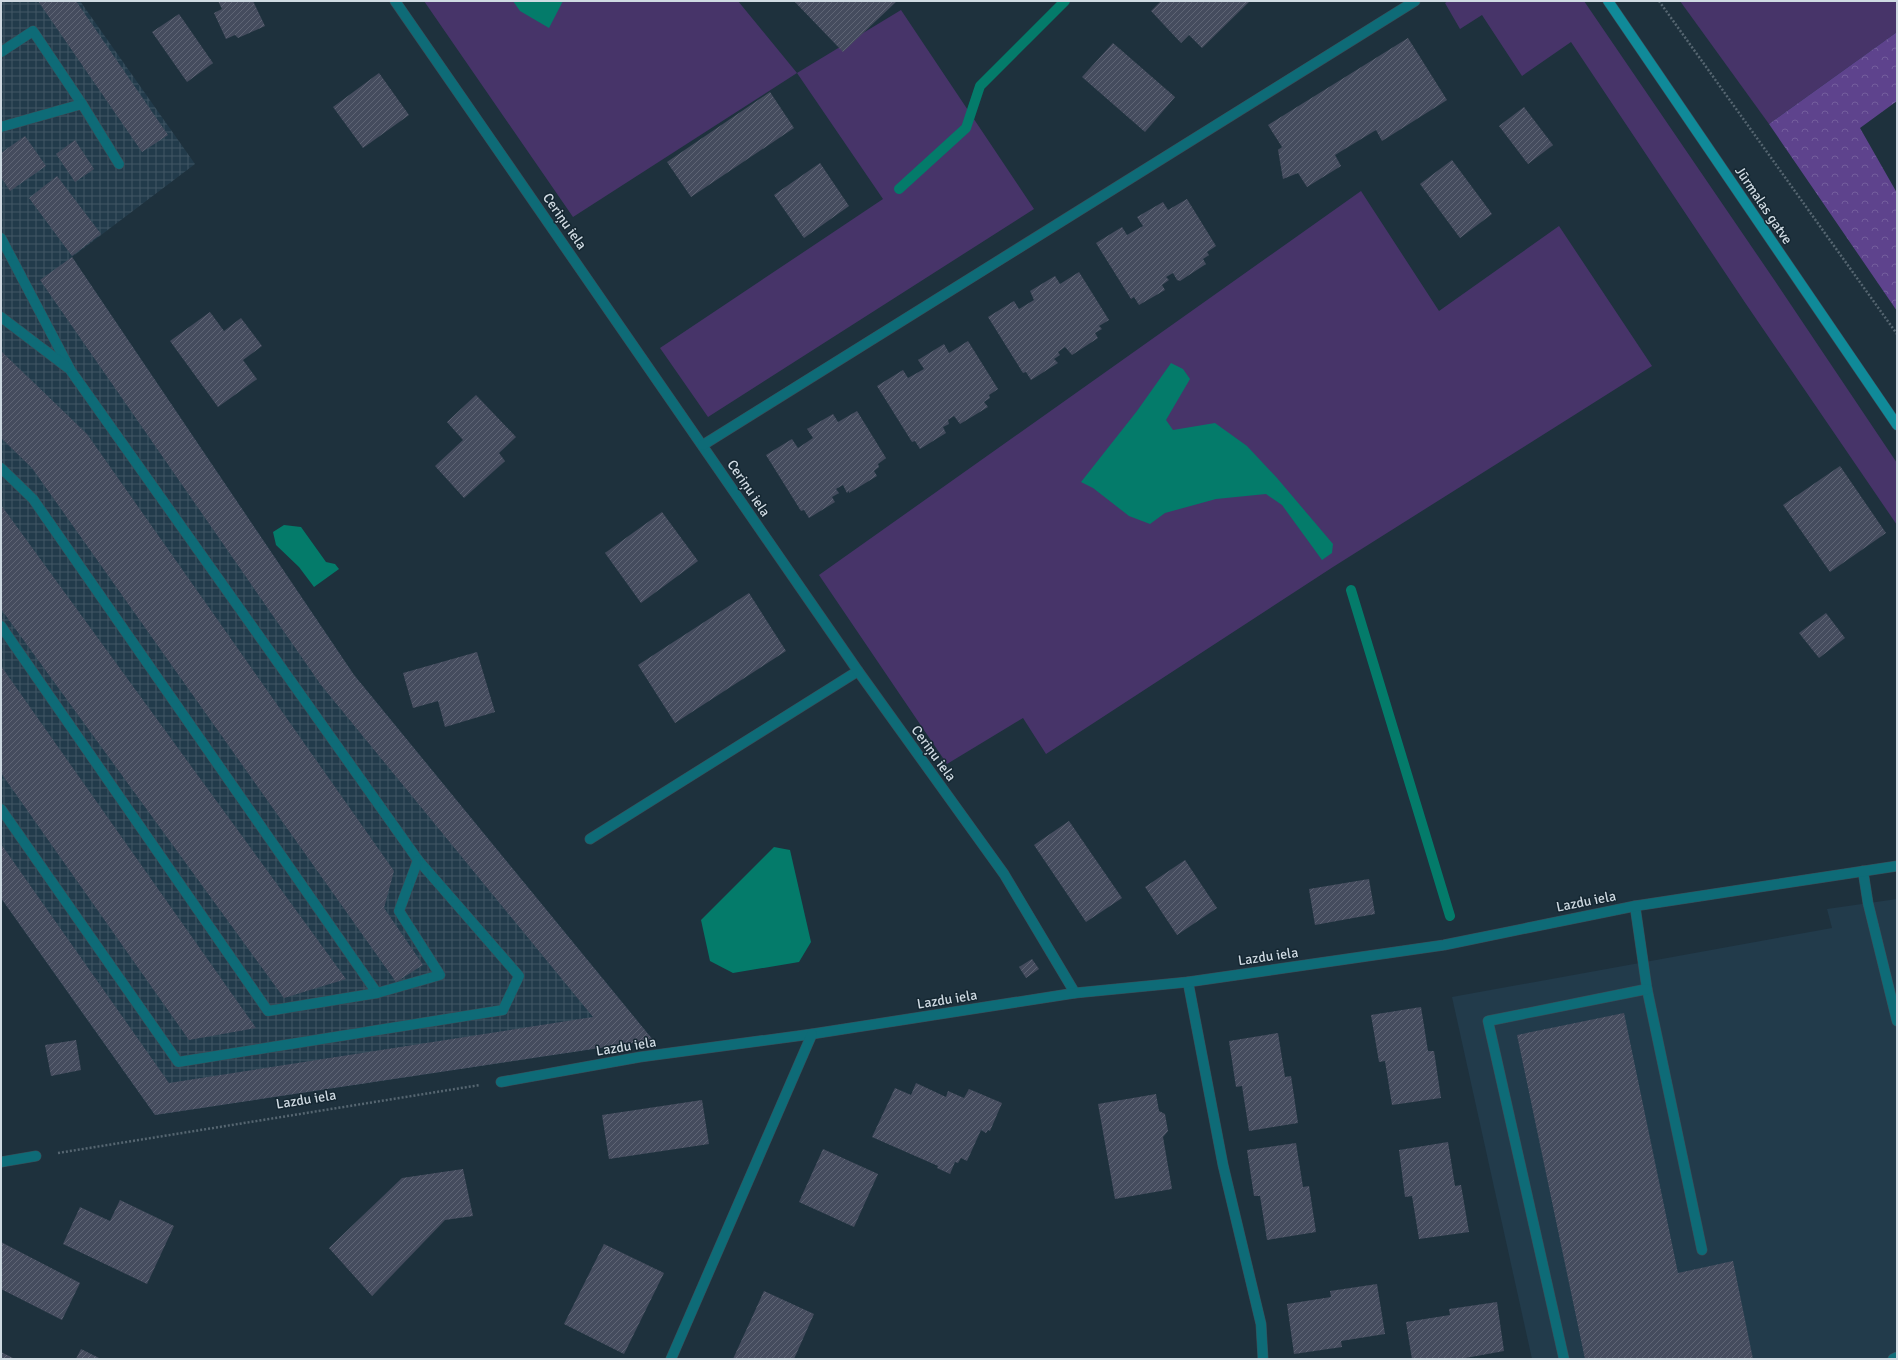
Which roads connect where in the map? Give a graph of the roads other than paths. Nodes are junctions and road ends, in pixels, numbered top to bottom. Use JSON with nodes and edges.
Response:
{"nodes":[{"id":1,"x":395,"y":1,"type":"edge"},
{"id":2,"x":1416,"y":1,"type":"edge"},
{"id":3,"x":1608,"y":1,"type":"edge"},
{"id":4,"x":1,"y":52,"type":"edge"},
{"id":5,"x":82,"y":104,"type":"junction"},
{"id":6,"x":1,"y":127,"type":"edge"},
{"id":7,"x":119,"y":164,"type":"dead end"},
{"id":8,"x":1,"y":238,"type":"edge"},
{"id":9,"x":1,"y":317,"type":"edge"},
{"id":10,"x":71,"y":371,"type":"junction"},
{"id":11,"x":1897,"y":425,"type":"edge"},
{"id":12,"x":703,"y":445,"type":"junction"},
{"id":13,"x":1,"y":468,"type":"edge"},
{"id":14,"x":1,"y":626,"type":"edge"},
{"id":15,"x":858,"y":671,"type":"junction"},
{"id":16,"x":1,"y":809,"type":"edge"},
{"id":17,"x":590,"y":839,"type":"dead end"},
{"id":18,"x":418,"y":860,"type":"junction"},
{"id":19,"x":1897,"y":866,"type":"edge"},
{"id":20,"x":1863,"y":870,"type":"junction"},
{"id":21,"x":1635,"y":906,"type":"junction"},
{"id":22,"x":1188,"y":982,"type":"junction"},
{"id":23,"x":1647,"y":989,"type":"junction"},
{"id":24,"x":377,"y":993,"type":"junction"},
{"id":25,"x":1075,"y":993,"type":"junction"},
{"id":26,"x":1897,"y":1021,"type":"edge"},
{"id":27,"x":812,"y":1034,"type":"junction"},
{"id":28,"x":502,"y":1082,"type":"road end"},
{"id":29,"x":36,"y":1156,"type":"road end"},
{"id":30,"x":1,"y":1162,"type":"edge"},
{"id":31,"x":1702,"y":1250,"type":"dead end"},
{"id":32,"x":1897,"y":1356,"type":"edge"},
{"id":33,"x":671,"y":1359,"type":"edge"},
{"id":34,"x":1262,"y":1359,"type":"edge"},
{"id":35,"x":1564,"y":1359,"type":"edge"},
{"id":36,"x":1893,"y":1359,"type":"edge"}],
"edges":[{"from":1,"to":12,"type":"street","name":"Ceriņu iela"},
{"from":2,"to":12,"type":"street"},
{"from":3,"to":11,"type":"main road","name":"Jūrmalas gatve"},
{"from":4,"to":5,"type":"street"},
{"from":5,"to":6,"type":"street"},
{"from":5,"to":7,"type":"street"},
{"from":8,"to":10,"type":"street"},
{"from":9,"to":10,"type":"street"},
{"from":10,"to":18,"type":"street"},
{"from":12,"to":15,"type":"street","name":"Ceriņu iela"},
{"from":13,"to":24,"type":"street"},
{"from":14,"to":24,"type":"street"},
{"from":15,"to":17,"type":"street"},
{"from":15,"to":25,"type":"street","name":"Ceriņu iela"},
{"from":16,"to":18,"type":"street"},
{"from":18,"to":24,"type":"street"},
{"from":19,"to":20,"type":"street","name":"Lazdu iela"},
{"from":20,"to":21,"type":"street","name":"Lazdu iela"},
{"from":20,"to":26,"type":"street"},
{"from":21,"to":22,"type":"street","name":"Lazdu iela"},
{"from":21,"to":23,"type":"street"},
{"from":22,"to":25,"type":"street","name":"Lazdu iela"},
{"from":22,"to":34,"type":"street"},
{"from":23,"to":31,"type":"street"},
{"from":23,"to":35,"type":"street"},
{"from":25,"to":27,"type":"street","name":"Lazdu iela"},
{"from":27,"to":28,"type":"street","name":"Lazdu iela"},
{"from":27,"to":33,"type":"street"},
{"from":29,"to":30,"type":"street"},
{"from":32,"to":36,"type":"street"}]}
